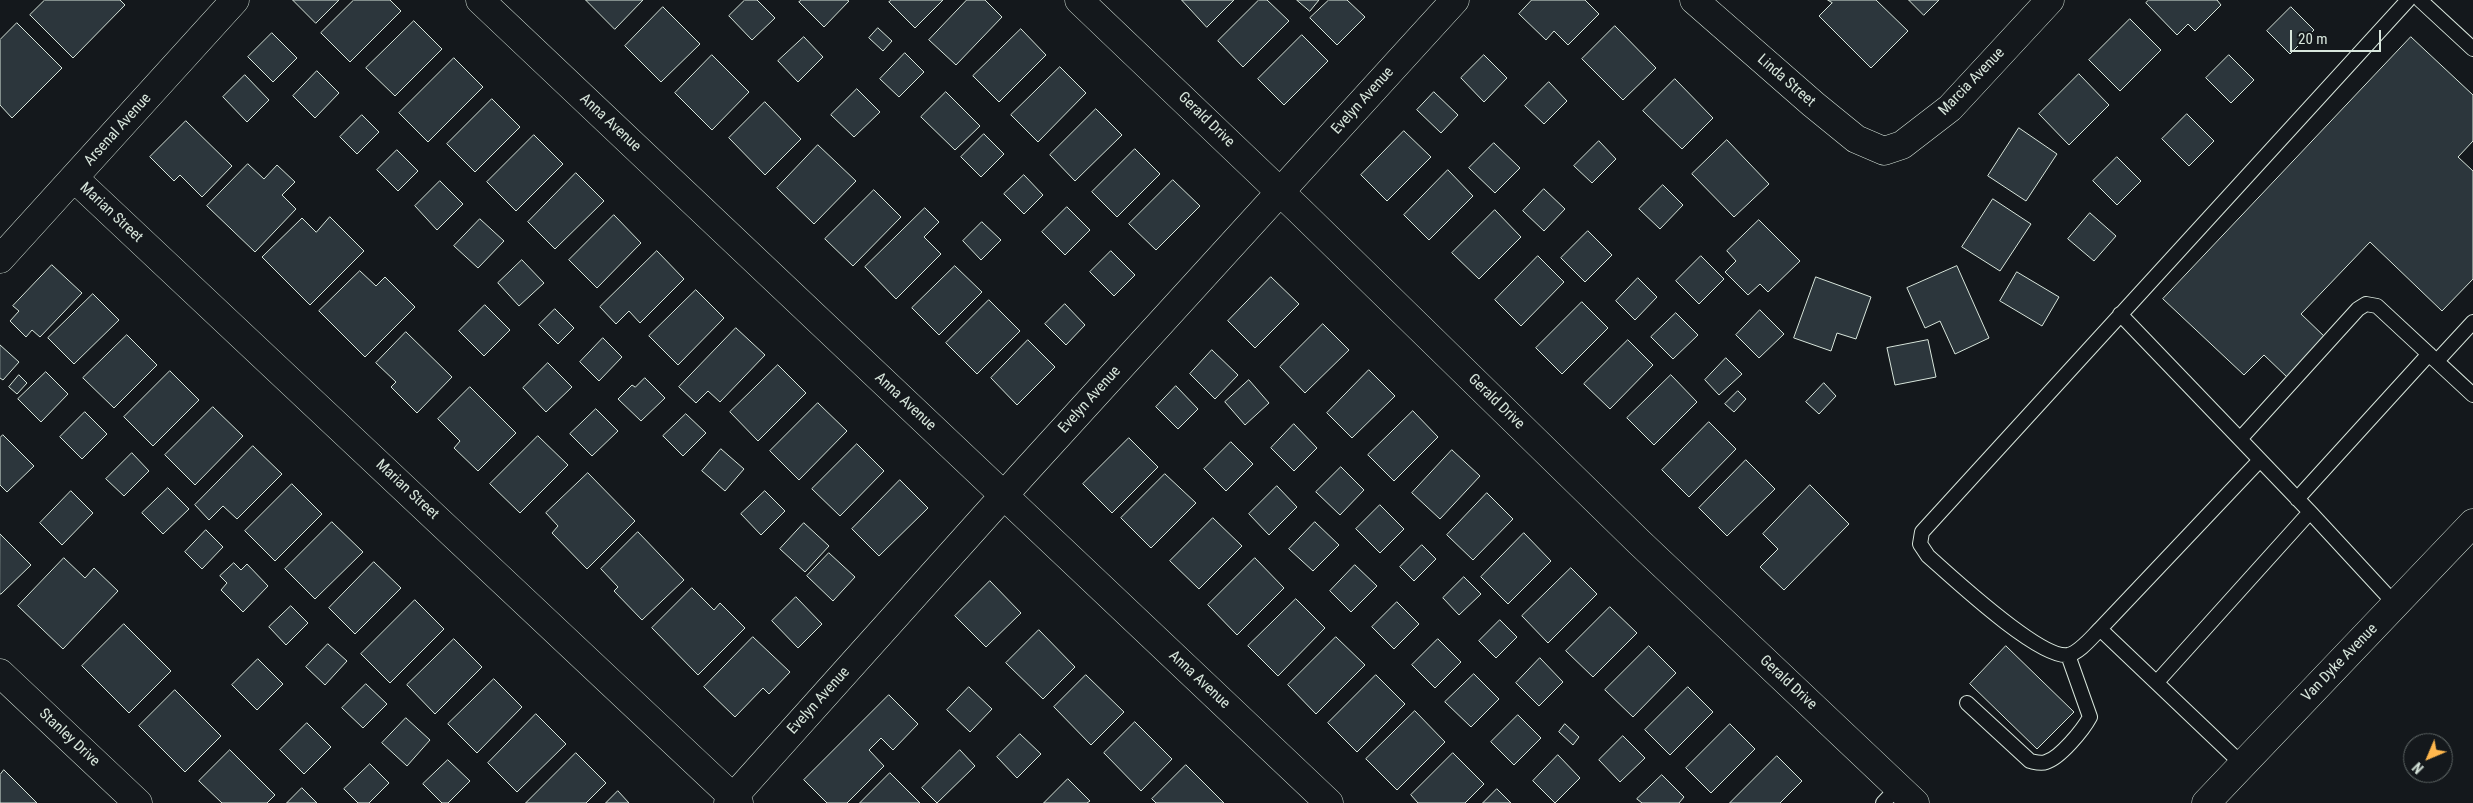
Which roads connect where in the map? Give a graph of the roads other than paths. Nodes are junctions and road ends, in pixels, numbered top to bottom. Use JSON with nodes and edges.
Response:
{"nodes":[{"id":1,"x":235,"y":0,"type":"edge"},
{"id":2,"x":480,"y":0,"type":"edge"},
{"id":3,"x":1079,"y":0,"type":"edge"},
{"id":4,"x":1455,"y":0,"type":"edge"},
{"id":5,"x":1694,"y":0,"type":"edge"},
{"id":6,"x":2050,"y":0,"type":"edge"},
{"id":7,"x":2408,"y":0,"type":"edge"},
{"id":8,"x":2420,"y":0,"type":"edge"},
{"id":9,"x":2473,"y":49,"type":"edge"},
{"id":10,"x":1884,"y":151,"type":"joint"},
{"id":11,"x":74,"y":178,"type":"junction"},
{"id":12,"x":1280,"y":191,"type":"junction"},
{"id":13,"x":0,"y":259,"type":"edge"},
{"id":14,"x":2120,"y":314,"type":"junction"},
{"id":15,"x":2473,"y":322,"type":"edge"},
{"id":16,"x":2433,"y":357,"type":"junction"},
{"id":17,"x":2473,"y":395,"type":"edge"},
{"id":18,"x":2240,"y":439,"type":"junction"},
{"id":19,"x":2260,"y":460,"type":"junction"},
{"id":20,"x":1004,"y":496,"type":"junction"},
{"id":21,"x":2298,"y":499,"type":"junction"},
{"id":22,"x":2310,"y":512,"type":"junction"},
{"id":23,"x":2473,"y":524,"type":"edge"},
{"id":24,"x":2396,"y":605,"type":"junction"},
{"id":25,"x":2100,"y":629,"type":"junction"},
{"id":26,"x":2068,"y":655,"type":"junction"},
{"id":27,"x":0,"y":673,"type":"edge"},
{"id":28,"x":2156,"y":682,"type":"junction"},
{"id":29,"x":1967,"y":703,"type":"dead end"},
{"id":30,"x":2243,"y":765,"type":"junction"},
{"id":31,"x":1899,"y":798,"type":"edge"},
{"id":32,"x":734,"y":801,"type":"edge"},
{"id":33,"x":138,"y":803,"type":"edge"},
{"id":34,"x":1329,"y":803,"type":"edge"},
{"id":35,"x":2206,"y":803,"type":"edge"}],
"edges":[{"from":1,"to":11,"type":"street","name":"Arsenal Avenue"},
{"from":2,"to":20,"type":"street","name":"Anna Avenue"},
{"from":3,"to":12,"type":"street","name":"Gerald Drive"},
{"from":4,"to":12,"type":"street","name":"Evelyn Avenue"},
{"from":5,"to":10,"type":"street","name":"Linda Street"},
{"from":6,"to":10,"type":"street","name":"Marcia Avenue"},
{"from":7,"to":14,"type":"lane"},
{"from":8,"to":9,"type":"lane"},
{"from":11,"to":13,"type":"street","name":"Arsenal Avenue"},
{"from":11,"to":32,"type":"street","name":"Marian Street"},
{"from":12,"to":20,"type":"street","name":"Evelyn Avenue"},
{"from":12,"to":31,"type":"street","name":"Gerald Drive"},
{"from":14,"to":18,"type":"lane"},
{"from":14,"to":26,"type":"lane"},
{"from":15,"to":16,"type":"lane"},
{"from":16,"to":17,"type":"lane"},
{"from":16,"to":18,"type":"lane"},
{"from":16,"to":21,"type":"lane"},
{"from":18,"to":19,"type":"lane"},
{"from":19,"to":21,"type":"lane"},
{"from":19,"to":25,"type":"lane"},
{"from":20,"to":32,"type":"street","name":"Evelyn Avenue"},
{"from":20,"to":34,"type":"street","name":"Anna Avenue"},
{"from":21,"to":22,"type":"lane"},
{"from":22,"to":24,"type":"lane"},
{"from":22,"to":28,"type":"lane"},
{"from":23,"to":24,"type":"street","name":"Van Dyke Avenue"},
{"from":24,"to":30,"type":"street","name":"Van Dyke Avenue"},
{"from":25,"to":26,"type":"lane"},
{"from":25,"to":28,"type":"lane"},
{"from":26,"to":29,"type":"lane"},
{"from":27,"to":33,"type":"street","name":"Stanley Drive"},
{"from":28,"to":30,"type":"lane"},
{"from":30,"to":35,"type":"street","name":"Van Dyke Avenue"}]}
